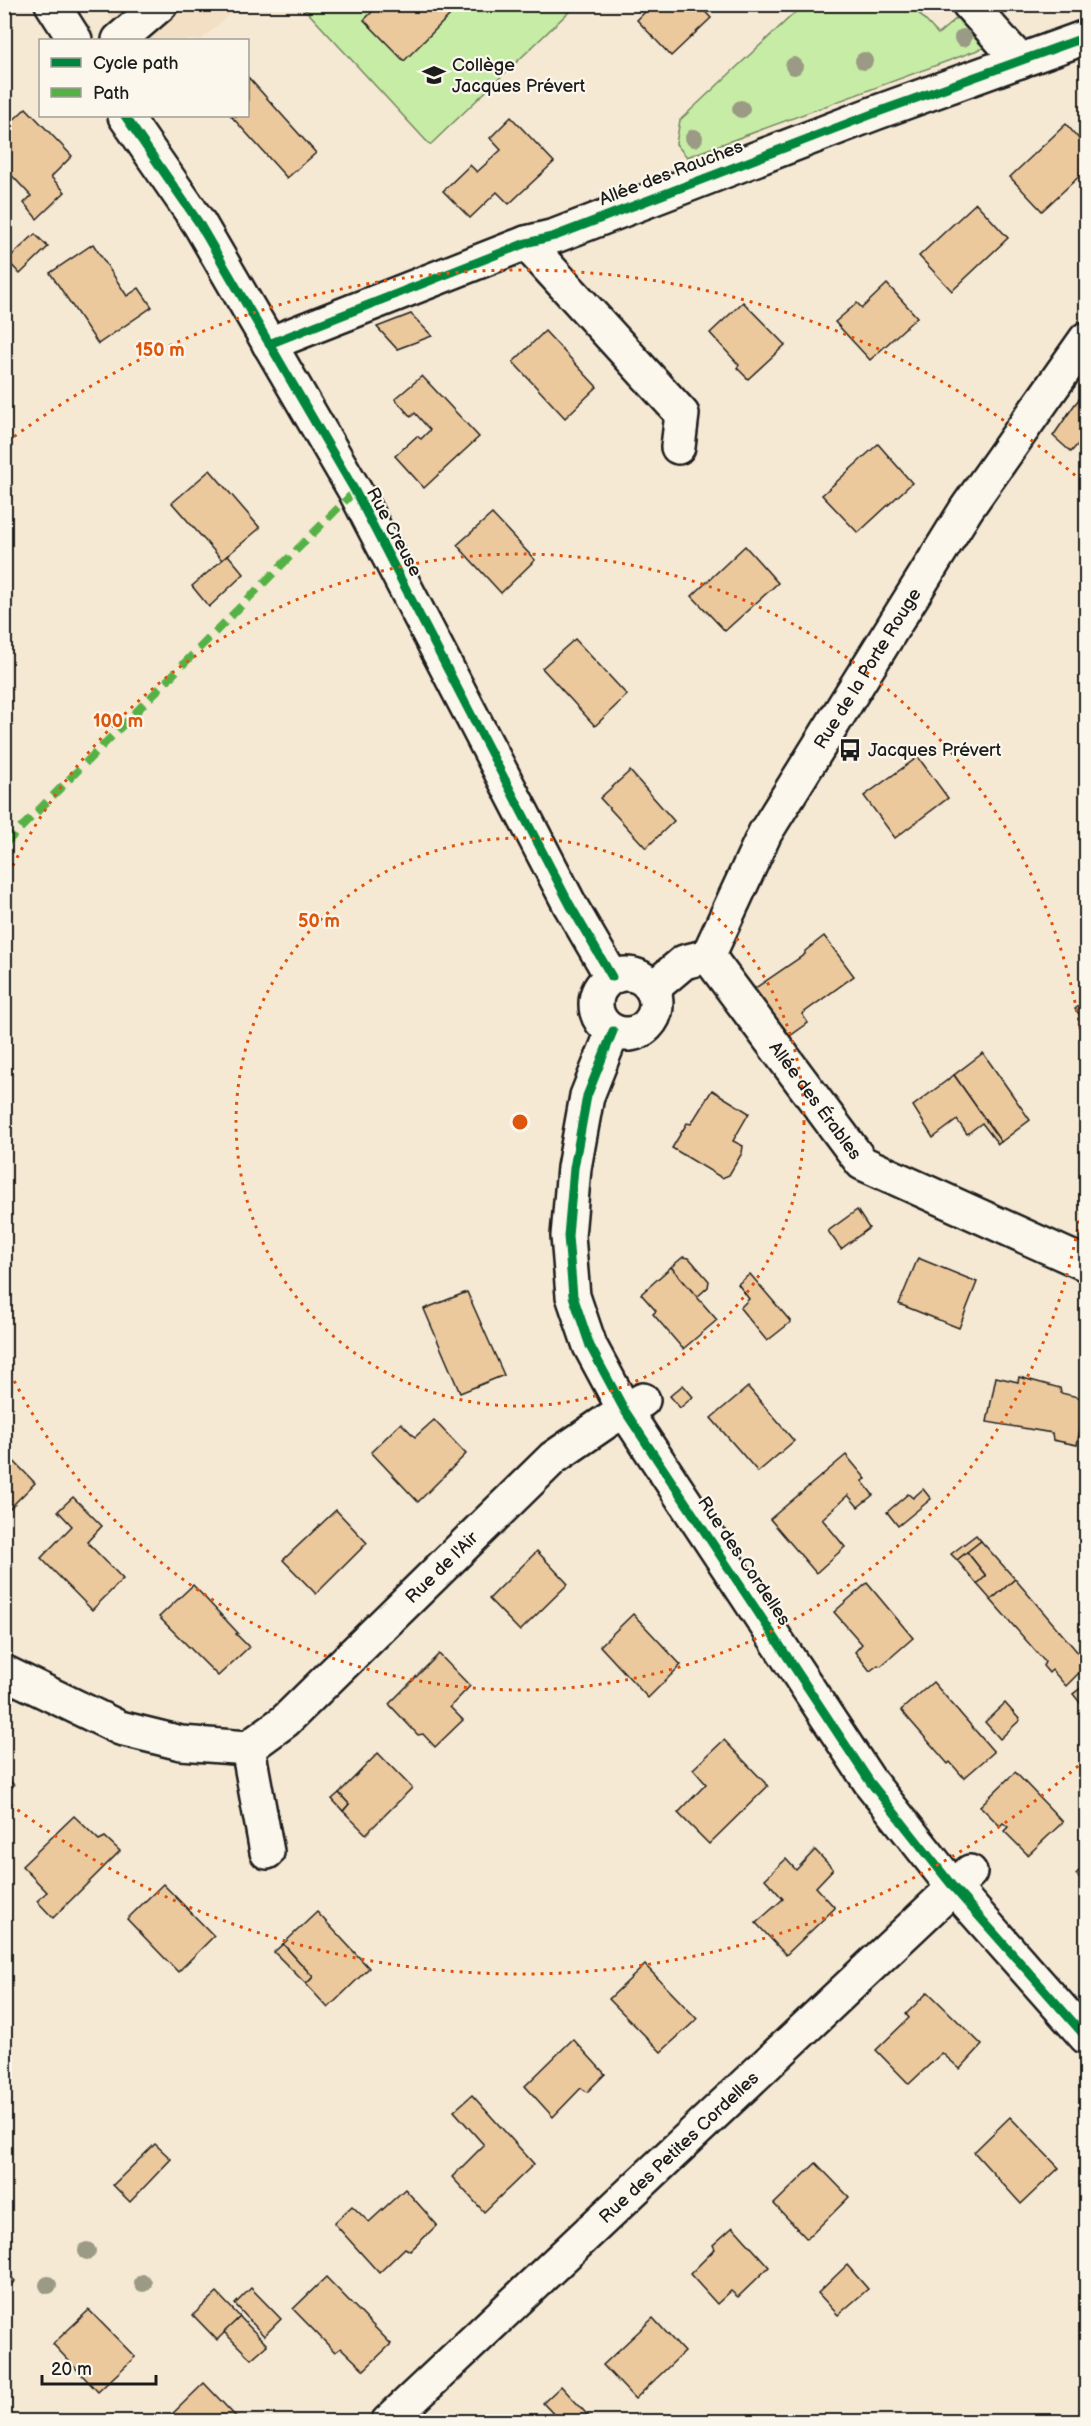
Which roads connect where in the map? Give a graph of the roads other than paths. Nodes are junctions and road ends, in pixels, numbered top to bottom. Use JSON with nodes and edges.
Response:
{"nodes":[{"id":1,"x":52,"y":4,"type":"edge"},
{"id":2,"x":161,"y":4,"type":"edge"},
{"id":3,"x":969,"y":4,"type":"edge"},
{"id":4,"x":1086,"y":37,"type":"edge"},
{"id":5,"x":74,"y":39,"type":"edge"},
{"id":6,"x":120,"y":39,"type":"edge"},
{"id":7,"x":1020,"y":61,"type":"junction"},
{"id":8,"x":126,"y":117,"type":"edge"},
{"id":9,"x":526,"y":243,"type":"junction"},
{"id":10,"x":1086,"y":339,"type":"edge"},
{"id":11,"x":269,"y":344,"type":"junction"},
{"id":12,"x":678,"y":447,"type":"dead end"},
{"id":13,"x":708,"y":956,"type":"junction"},
{"id":14,"x":612,"y":977,"type":"junction"},
{"id":15,"x":652,"y":989,"type":"junction"},
{"id":16,"x":613,"y":1031,"type":"junction"},
{"id":17,"x":1086,"y":1264,"type":"edge"},
{"id":18,"x":634,"y":1405,"type":"junction"},
{"id":19,"x":4,"y":1672,"type":"edge"},
{"id":20,"x":248,"y":1748,"type":"junction"},
{"id":21,"x":267,"y":1852,"type":"dead end"},
{"id":22,"x":962,"y":1880,"type":"junction"},
{"id":23,"x":1086,"y":2037,"type":"edge"},
{"id":24,"x":388,"y":2421,"type":"edge"}],
"edges":[{"from":1,"to":5,"type":"street"},
{"from":2,"to":6,"type":"street"},
{"from":3,"to":7,"type":"street"},
{"from":4,"to":7,"type":"street","name":"Allée des Rauches"},
{"from":7,"to":9,"type":"street","name":"Allée des Rauches"},
{"from":8,"to":11,"type":"street","name":"Rue Creuse"},
{"from":9,"to":11,"type":"street","name":"Allée des Rauches"},
{"from":9,"to":12,"type":"street"},
{"from":10,"to":13,"type":"street","name":"Rue de la Porte Rouge"},
{"from":11,"to":14,"type":"street","name":"Rue Creuse"},
{"from":13,"to":15,"type":"street"},
{"from":13,"to":17,"type":"street","name":"Allée des Érables"},
{"from":14,"to":15,"type":"street"},
{"from":14,"to":16,"type":"street"},
{"from":15,"to":16,"type":"street"},
{"from":16,"to":18,"type":"street","name":"Rue des Cordelles"},
{"from":18,"to":20,"type":"street","name":"Rue de l'Air"},
{"from":18,"to":22,"type":"street","name":"Rue des Cordelles"},
{"from":19,"to":20,"type":"street"},
{"from":20,"to":21,"type":"street"},
{"from":22,"to":23,"type":"street","name":"Rue des Cordelles"},
{"from":22,"to":24,"type":"street","name":"Rue des Petites Cordelles"}]}
